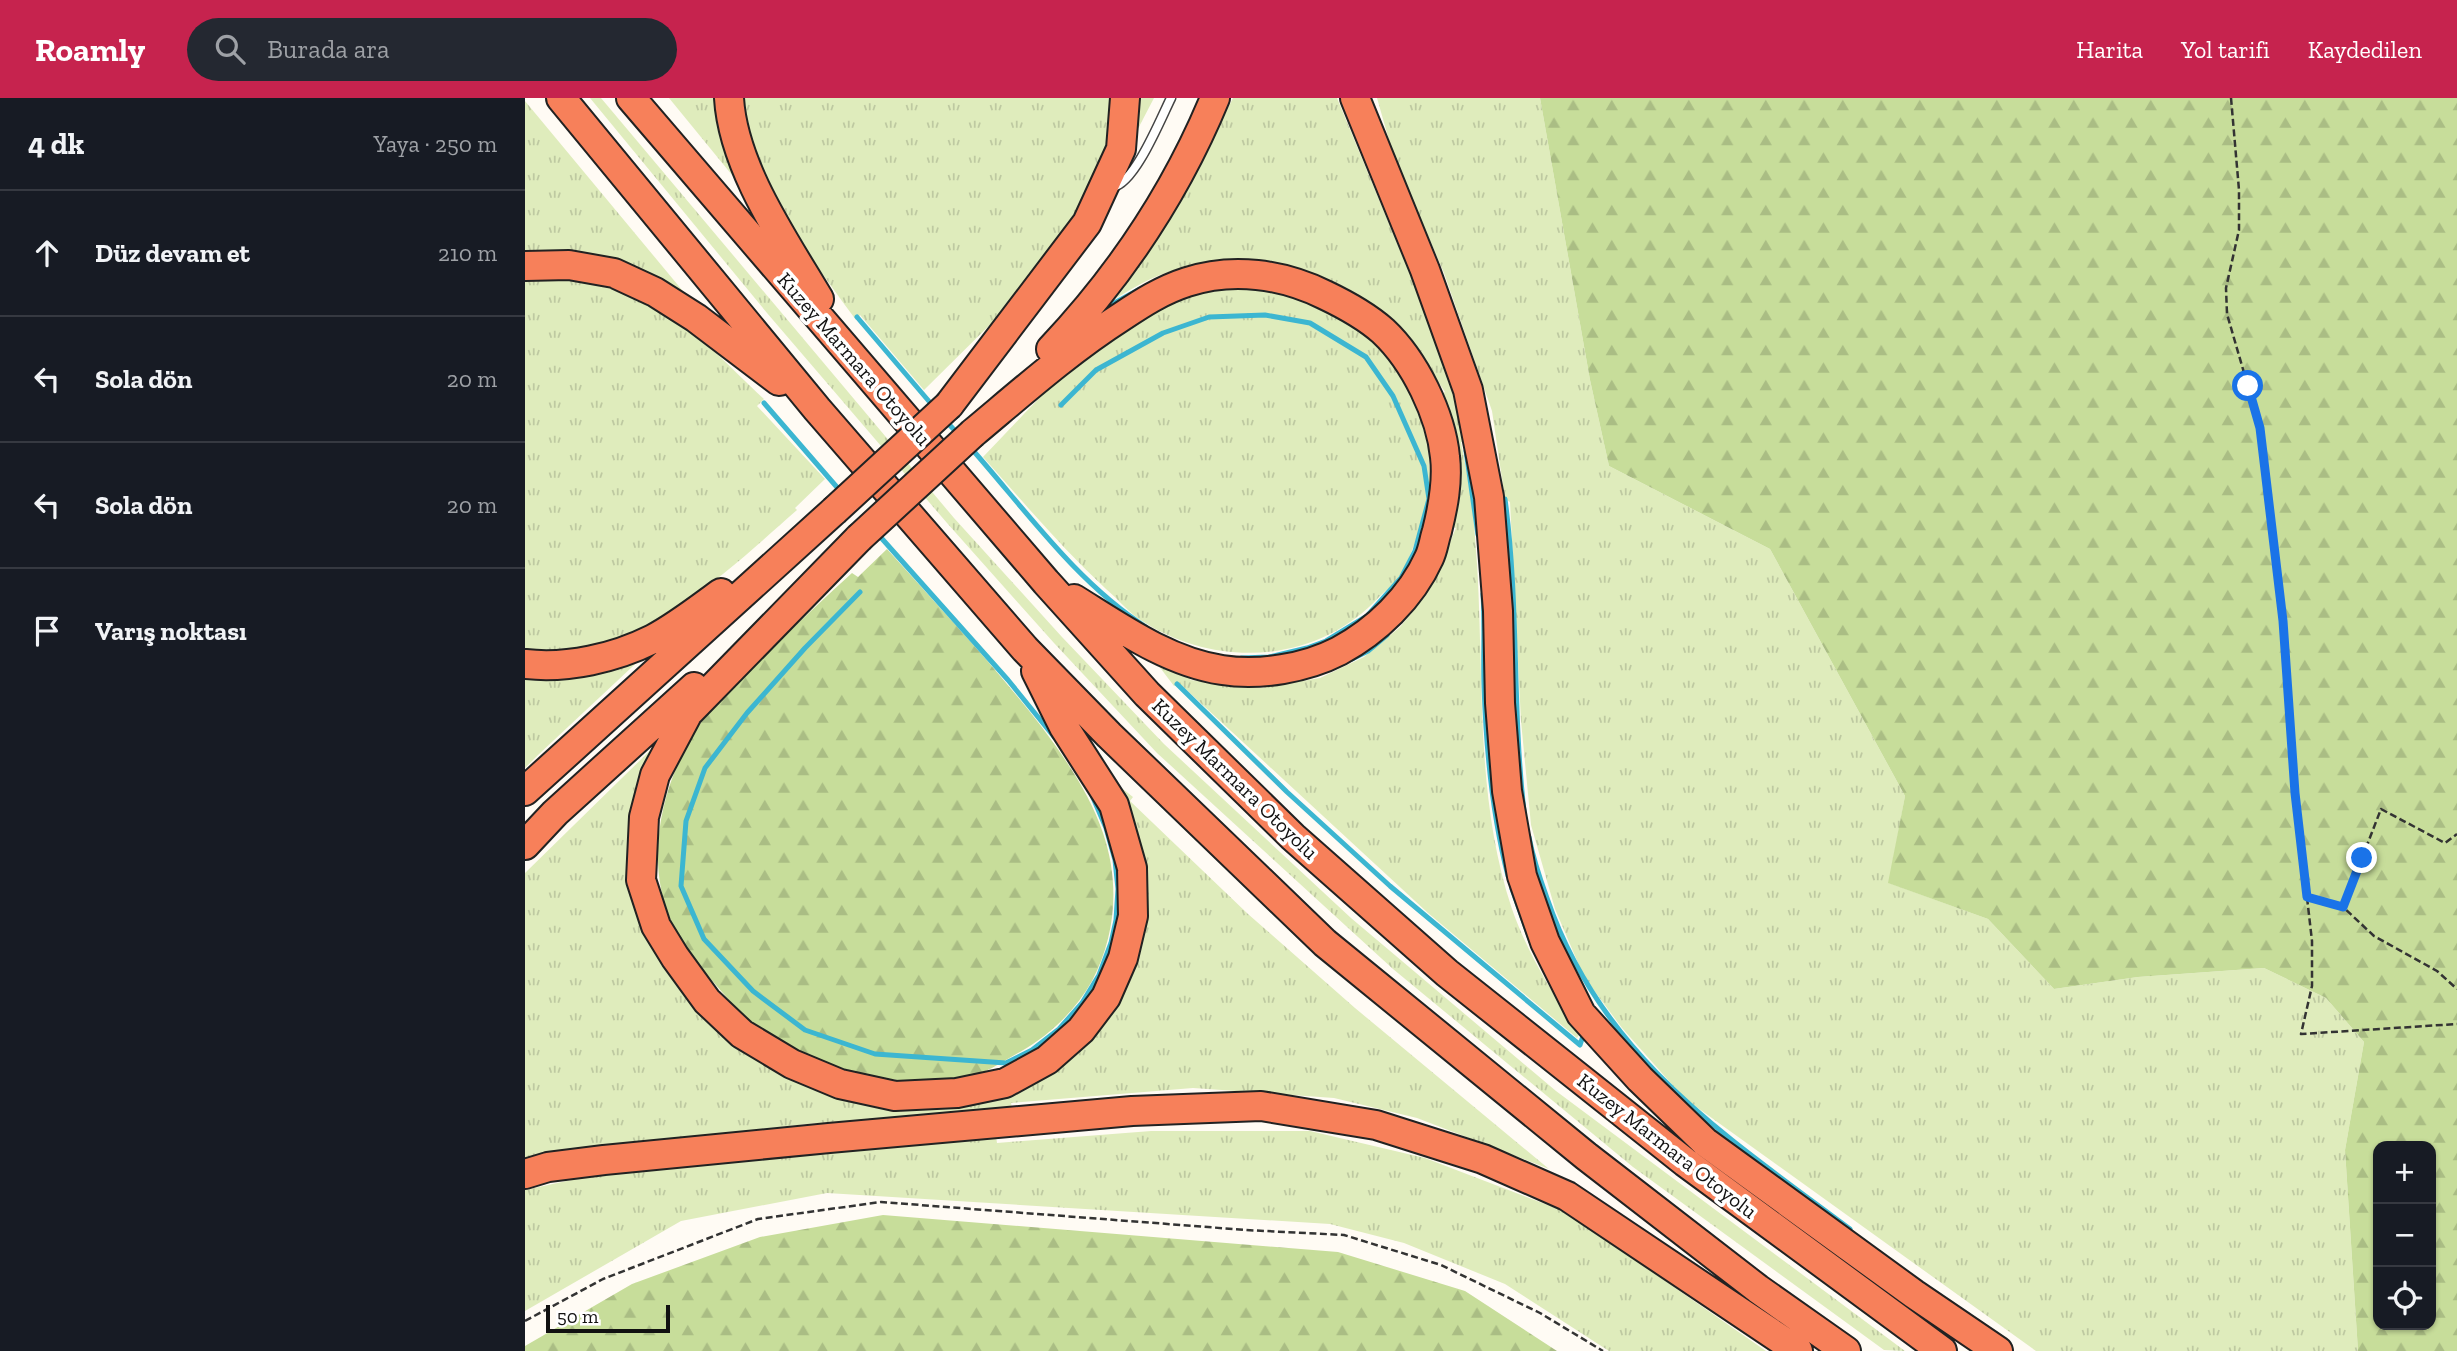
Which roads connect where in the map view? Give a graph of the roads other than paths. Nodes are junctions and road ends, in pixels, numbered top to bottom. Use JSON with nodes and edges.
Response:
{"nodes":[{"id":1,"x":561,"y":98,"type":"edge"},
{"id":2,"x":631,"y":98,"type":"edge"},
{"id":3,"x":729,"y":98,"type":"edge"},
{"id":4,"x":1125,"y":98,"type":"edge"},
{"id":5,"x":1171,"y":98,"type":"edge"},
{"id":6,"x":1215,"y":98,"type":"edge"},
{"id":7,"x":1355,"y":98,"type":"edge"},
{"id":8,"x":1103,"y":188,"type":"junction"},
{"id":9,"x":525,"y":266,"type":"edge"},
{"id":10,"x":856,"y":361,"type":"junction"},
{"id":11,"x":817,"y":409,"type":"junction"},
{"id":12,"x":973,"y":433,"type":"junction"},
{"id":13,"x":834,"y":511,"type":"junction"},
{"id":14,"x":859,"y":538,"type":"junction"},
{"id":15,"x":1046,"y":582,"type":"junction"},
{"id":16,"x":1025,"y":649,"type":"junction"},
{"id":17,"x":525,"y":664,"type":"edge"},
{"id":18,"x":525,"y":791,"type":"edge"},
{"id":19,"x":525,"y":845,"type":"edge"},
{"id":20,"x":525,"y":1174,"type":"edge"},
{"id":21,"x":1798,"y":1351,"type":"edge"},
{"id":22,"x":1846,"y":1351,"type":"edge"},
{"id":23,"x":1942,"y":1351,"type":"edge"},
{"id":24,"x":1998,"y":1351,"type":"edge"}],
"edges":[{"from":1,"to":11,"type":"highway"},
{"from":2,"to":10,"type":"highway","name":"Kuzey Marmara Otoyolu"},
{"from":3,"to":10,"type":"highway"},
{"from":4,"to":8,"type":"highway"},
{"from":5,"to":8,"type":"lane"},
{"from":6,"to":12,"type":"highway"},
{"from":7,"to":24,"type":"highway"},
{"from":8,"to":13,"type":"highway","bridge":true},
{"from":9,"to":11,"type":"highway"},
{"from":10,"to":15,"type":"highway","name":"Kuzey Marmara Otoyolu"},
{"from":11,"to":16,"type":"highway"},
{"from":12,"to":14,"type":"highway","bridge":true},
{"from":12,"to":15,"type":"highway"},
{"from":13,"to":17,"type":"highway"},
{"from":13,"to":18,"type":"highway"},
{"from":14,"to":16,"type":"highway"},
{"from":14,"to":19,"type":"highway"},
{"from":15,"to":23,"type":"highway","name":"Kuzey Marmara Otoyolu"},
{"from":16,"to":22,"type":"highway"},
{"from":20,"to":21,"type":"highway"}]}
